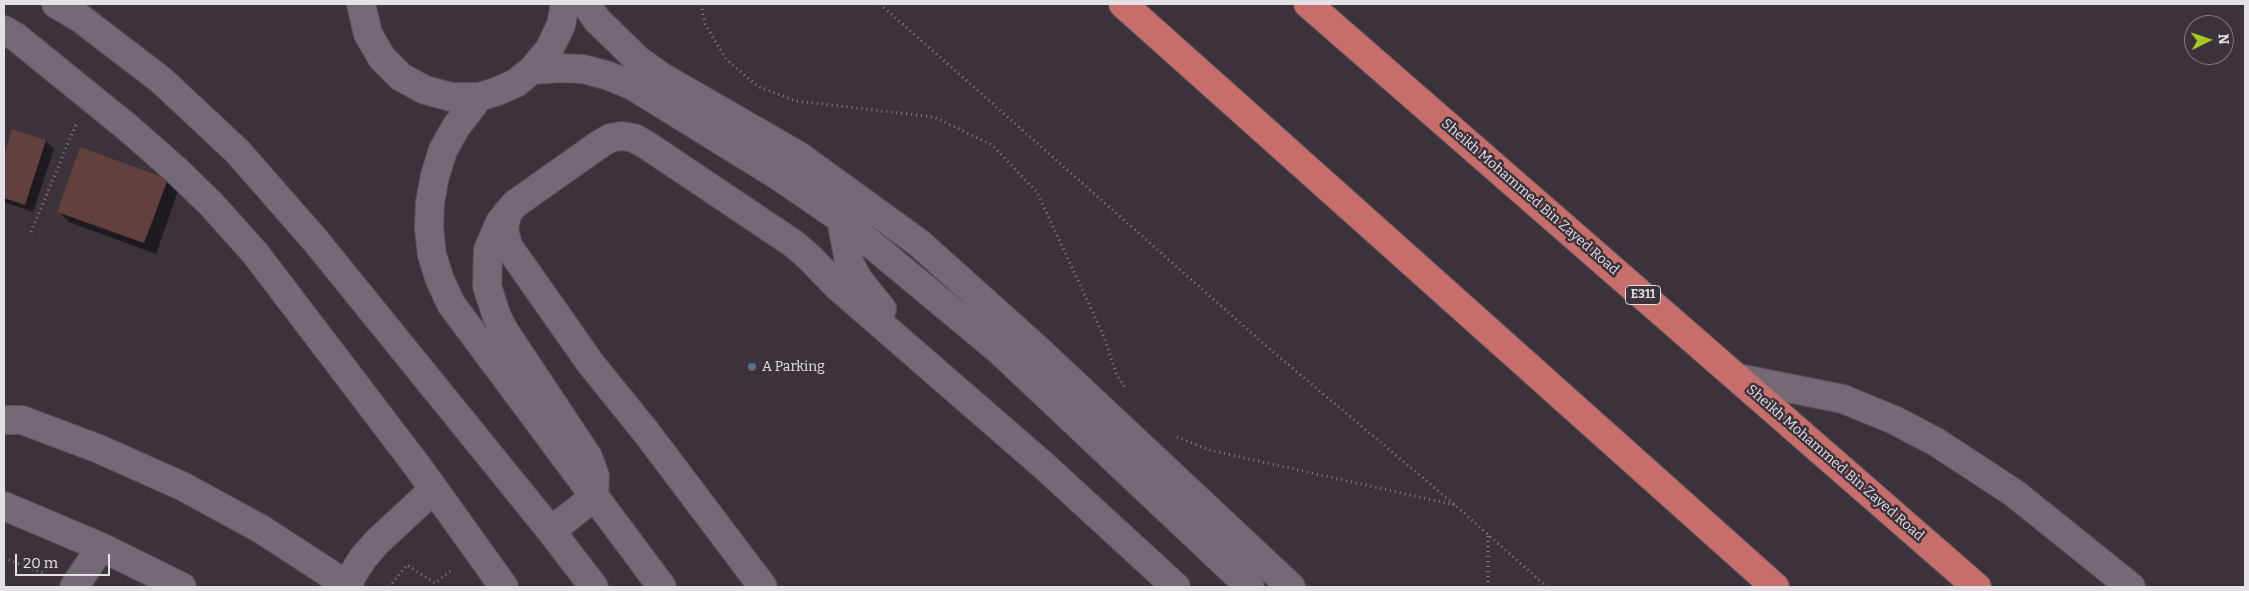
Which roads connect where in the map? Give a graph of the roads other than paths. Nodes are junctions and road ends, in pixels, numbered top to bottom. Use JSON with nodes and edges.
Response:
{"nodes":[{"id":1,"x":56,"y":4,"type":"edge"},
{"id":2,"x":361,"y":4,"type":"edge"},
{"id":3,"x":565,"y":4,"type":"edge"},
{"id":4,"x":586,"y":4,"type":"edge"},
{"id":5,"x":1123,"y":4,"type":"edge"},
{"id":6,"x":1308,"y":4,"type":"edge"},
{"id":7,"x":4,"y":30,"type":"edge"},
{"id":8,"x":532,"y":70,"type":"junction"},
{"id":9,"x":479,"y":97,"type":"junction"},
{"id":10,"x":507,"y":213,"type":"junction"},
{"id":11,"x":841,"y":219,"type":"junction"},
{"id":12,"x":1738,"y":378,"type":"junction"},
{"id":13,"x":4,"y":420,"type":"edge"},
{"id":14,"x":1028,"y":453,"type":"junction"},
{"id":15,"x":434,"y":490,"type":"junction"},
{"id":16,"x":594,"y":496,"type":"junction"},
{"id":17,"x":4,"y":506,"type":"edge"},
{"id":18,"x":551,"y":531,"type":"junction"},
{"id":19,"x":101,"y":547,"type":"junction"},
{"id":20,"x":347,"y":586,"type":"edge"},
{"id":21,"x":74,"y":587,"type":"edge"},
{"id":22,"x":182,"y":587,"type":"edge"},
{"id":23,"x":504,"y":587,"type":"edge"},
{"id":24,"x":594,"y":587,"type":"edge"},
{"id":25,"x":662,"y":587,"type":"edge"},
{"id":26,"x":763,"y":587,"type":"edge"},
{"id":27,"x":1176,"y":587,"type":"edge"},
{"id":28,"x":1250,"y":587,"type":"edge"},
{"id":29,"x":1291,"y":587,"type":"edge"},
{"id":30,"x":1775,"y":587,"type":"edge"},
{"id":31,"x":1977,"y":587,"type":"edge"},
{"id":32,"x":2131,"y":587,"type":"edge"}],
"edges":[{"from":1,"to":18,"type":"street"},
{"from":2,"to":9,"type":"street"},
{"from":3,"to":8,"type":"street"},
{"from":4,"to":29,"type":"street"},
{"from":5,"to":30,"type":"highway"},
{"from":6,"to":12,"type":"highway","name":"Sheikh Mohammed Bin Zayed Road","number":"E311"},
{"from":7,"to":15,"type":"street"},
{"from":8,"to":9,"type":"street"},
{"from":8,"to":11,"type":"street"},
{"from":9,"to":16,"type":"street"},
{"from":10,"to":14,"type":"street"},
{"from":10,"to":16,"type":"street"},
{"from":10,"to":26,"type":"street"},
{"from":11,"to":14,"type":"street"},
{"from":11,"to":28,"type":"street"},
{"from":12,"to":31,"type":"highway","name":"Sheikh Mohammed Bin Zayed Road","number":"E311"},
{"from":12,"to":32,"type":"street"},
{"from":13,"to":20,"type":"street"},
{"from":14,"to":27,"type":"street"},
{"from":15,"to":20,"type":"street"},
{"from":15,"to":23,"type":"street"},
{"from":16,"to":18,"type":"street"},
{"from":16,"to":25,"type":"street"},
{"from":17,"to":19,"type":"street"},
{"from":18,"to":24,"type":"street"},
{"from":19,"to":21,"type":"street"},
{"from":19,"to":22,"type":"street"}]}
